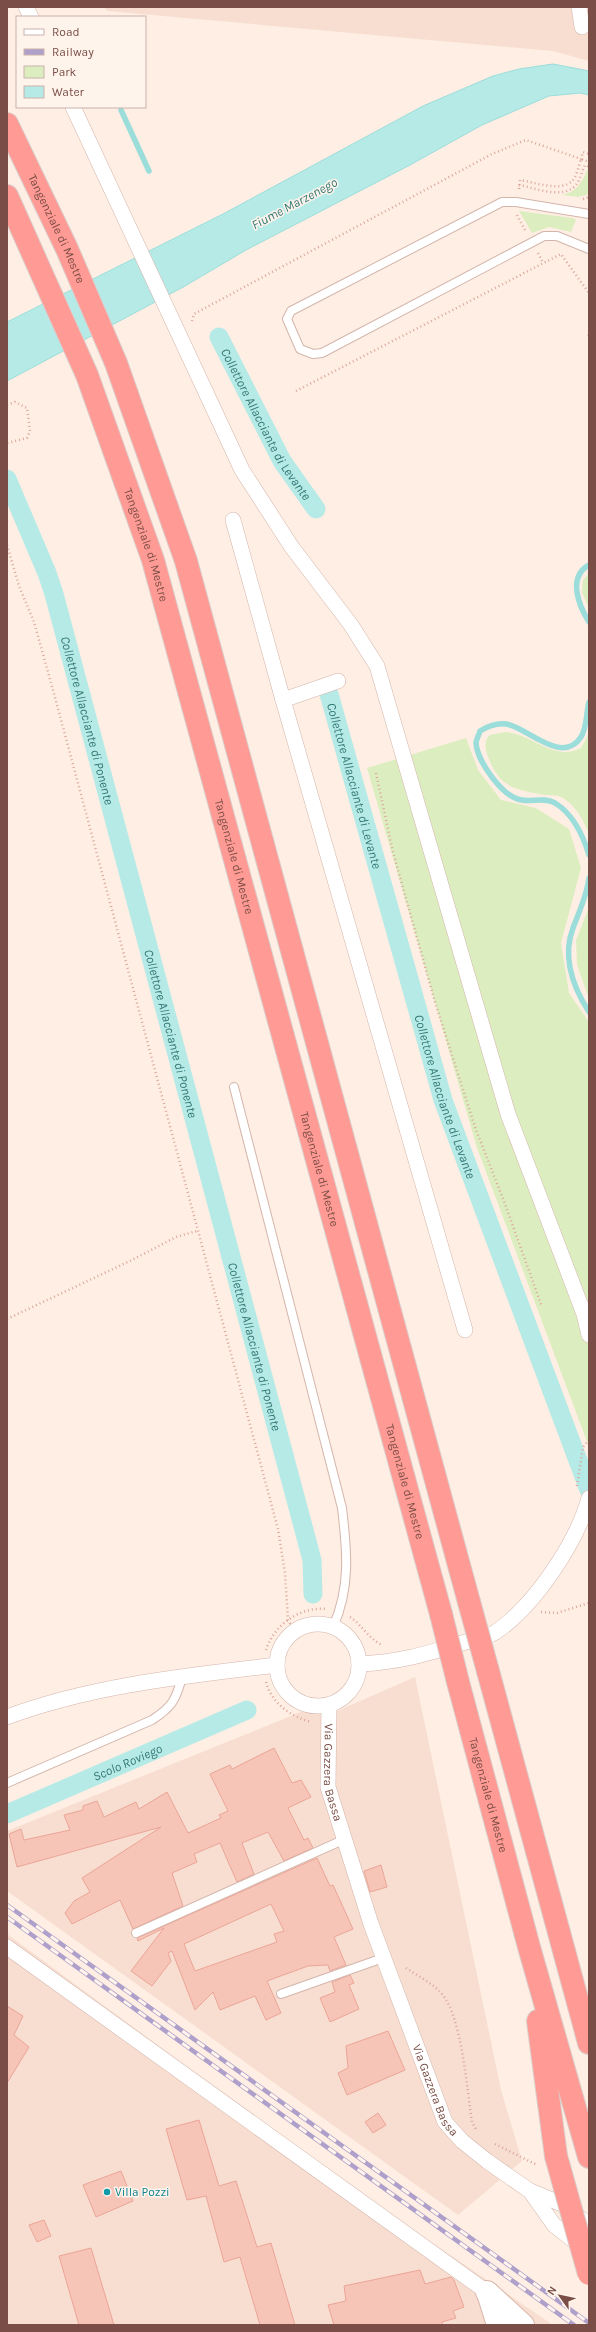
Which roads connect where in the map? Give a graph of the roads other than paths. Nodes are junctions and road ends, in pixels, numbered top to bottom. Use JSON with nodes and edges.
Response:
{"nodes":[{"id":1,"x":26,"y":7,"type":"edge"},
{"id":2,"x":580,"y":7,"type":"edge"},
{"id":3,"x":30,"y":16,"type":"edge"},
{"id":4,"x":582,"y":27,"type":"dead end"},
{"id":5,"x":73,"y":108,"type":"edge"},
{"id":6,"x":7,"y":124,"type":"edge"},
{"id":7,"x":7,"y":196,"type":"edge"},
{"id":8,"x":589,"y":214,"type":"edge"},
{"id":9,"x":589,"y":250,"type":"edge"},
{"id":10,"x":233,"y":520,"type":"dead end"},
{"id":11,"x":338,"y":682,"type":"dead end"},
{"id":12,"x":283,"y":700,"type":"junction"},
{"id":13,"x":234,"y":1087,"type":"dead end"},
{"id":14,"x":465,"y":1330,"type":"dead end"},
{"id":15,"x":589,"y":1335,"type":"edge"},
{"id":16,"x":582,"y":1495,"type":"edge"},
{"id":17,"x":333,"y":1627,"type":"junction"},
{"id":18,"x":359,"y":1664,"type":"junction"},
{"id":19,"x":277,"y":1666,"type":"junction"},
{"id":20,"x":182,"y":1677,"type":"junction"},
{"id":21,"x":330,"y":1705,"type":"junction"},
{"id":22,"x":7,"y":1717,"type":"edge"},
{"id":23,"x":7,"y":1783,"type":"edge"},
{"id":24,"x":343,"y":1840,"type":"junction"},
{"id":25,"x":545,"y":1886,"type":"junction"},
{"id":26,"x":136,"y":1934,"type":"dead end"},
{"id":27,"x":7,"y":1947,"type":"edge"},
{"id":28,"x":529,"y":1947,"type":"junction"},
{"id":29,"x":383,"y":1958,"type":"junction"},
{"id":30,"x":281,"y":1994,"type":"dead end"},
{"id":31,"x":589,"y":2001,"type":"edge"},
{"id":32,"x":589,"y":2043,"type":"edge"},
{"id":33,"x":589,"y":2157,"type":"edge"},
{"id":34,"x":530,"y":2191,"type":"junction"},
{"id":35,"x":589,"y":2225,"type":"edge"},
{"id":36,"x":589,"y":2253,"type":"edge"},
{"id":37,"x":589,"y":2274,"type":"edge"},
{"id":38,"x":487,"y":2292,"type":"junction"},
{"id":39,"x":498,"y":2325,"type":"edge"},
{"id":40,"x":523,"y":2325,"type":"edge"}],
"edges":[{"from":1,"to":3,"type":"street"},
{"from":2,"to":4,"type":"street"},
{"from":5,"to":15,"type":"street"},
{"from":6,"to":25,"type":"highway","name":"Tangenziale di Mestre","bridge":true},
{"from":7,"to":28,"type":"highway","name":"Tangenziale di Mestre","bridge":true},
{"from":8,"to":9,"type":"lane"},
{"from":10,"to":12,"type":"street"},
{"from":11,"to":12,"type":"street"},
{"from":12,"to":14,"type":"street"},
{"from":13,"to":17,"type":"lane"},
{"from":16,"to":18,"type":"street"},
{"from":17,"to":18,"type":"street"},
{"from":17,"to":19,"type":"street"},
{"from":18,"to":21,"type":"street"},
{"from":19,"to":20,"type":"street"},
{"from":19,"to":21,"type":"street"},
{"from":20,"to":22,"type":"street"},
{"from":20,"to":23,"type":"lane"},
{"from":21,"to":24,"type":"street","name":"Via Gazzera Bassa"},
{"from":24,"to":26,"type":"lane"},
{"from":24,"to":29,"type":"street","name":"Via Gazzera Bassa"},
{"from":25,"to":31,"type":"highway"},
{"from":25,"to":32,"type":"highway","name":"Tangenziale di Mestre"},
{"from":27,"to":38,"type":"street"},
{"from":28,"to":33,"type":"highway","name":"Tangenziale di Mestre"},
{"from":28,"to":37,"type":"highway","bridge":true},
{"from":29,"to":30,"type":"lane"},
{"from":29,"to":34,"type":"street","name":"Via Gazzera Bassa"},
{"from":34,"to":35,"type":"street","name":"Via Gazzera Bassa"},
{"from":34,"to":36,"type":"street","name":"Via Gazzera Bassa"},
{"from":38,"to":39,"type":"street"},
{"from":38,"to":40,"type":"street"}]}
